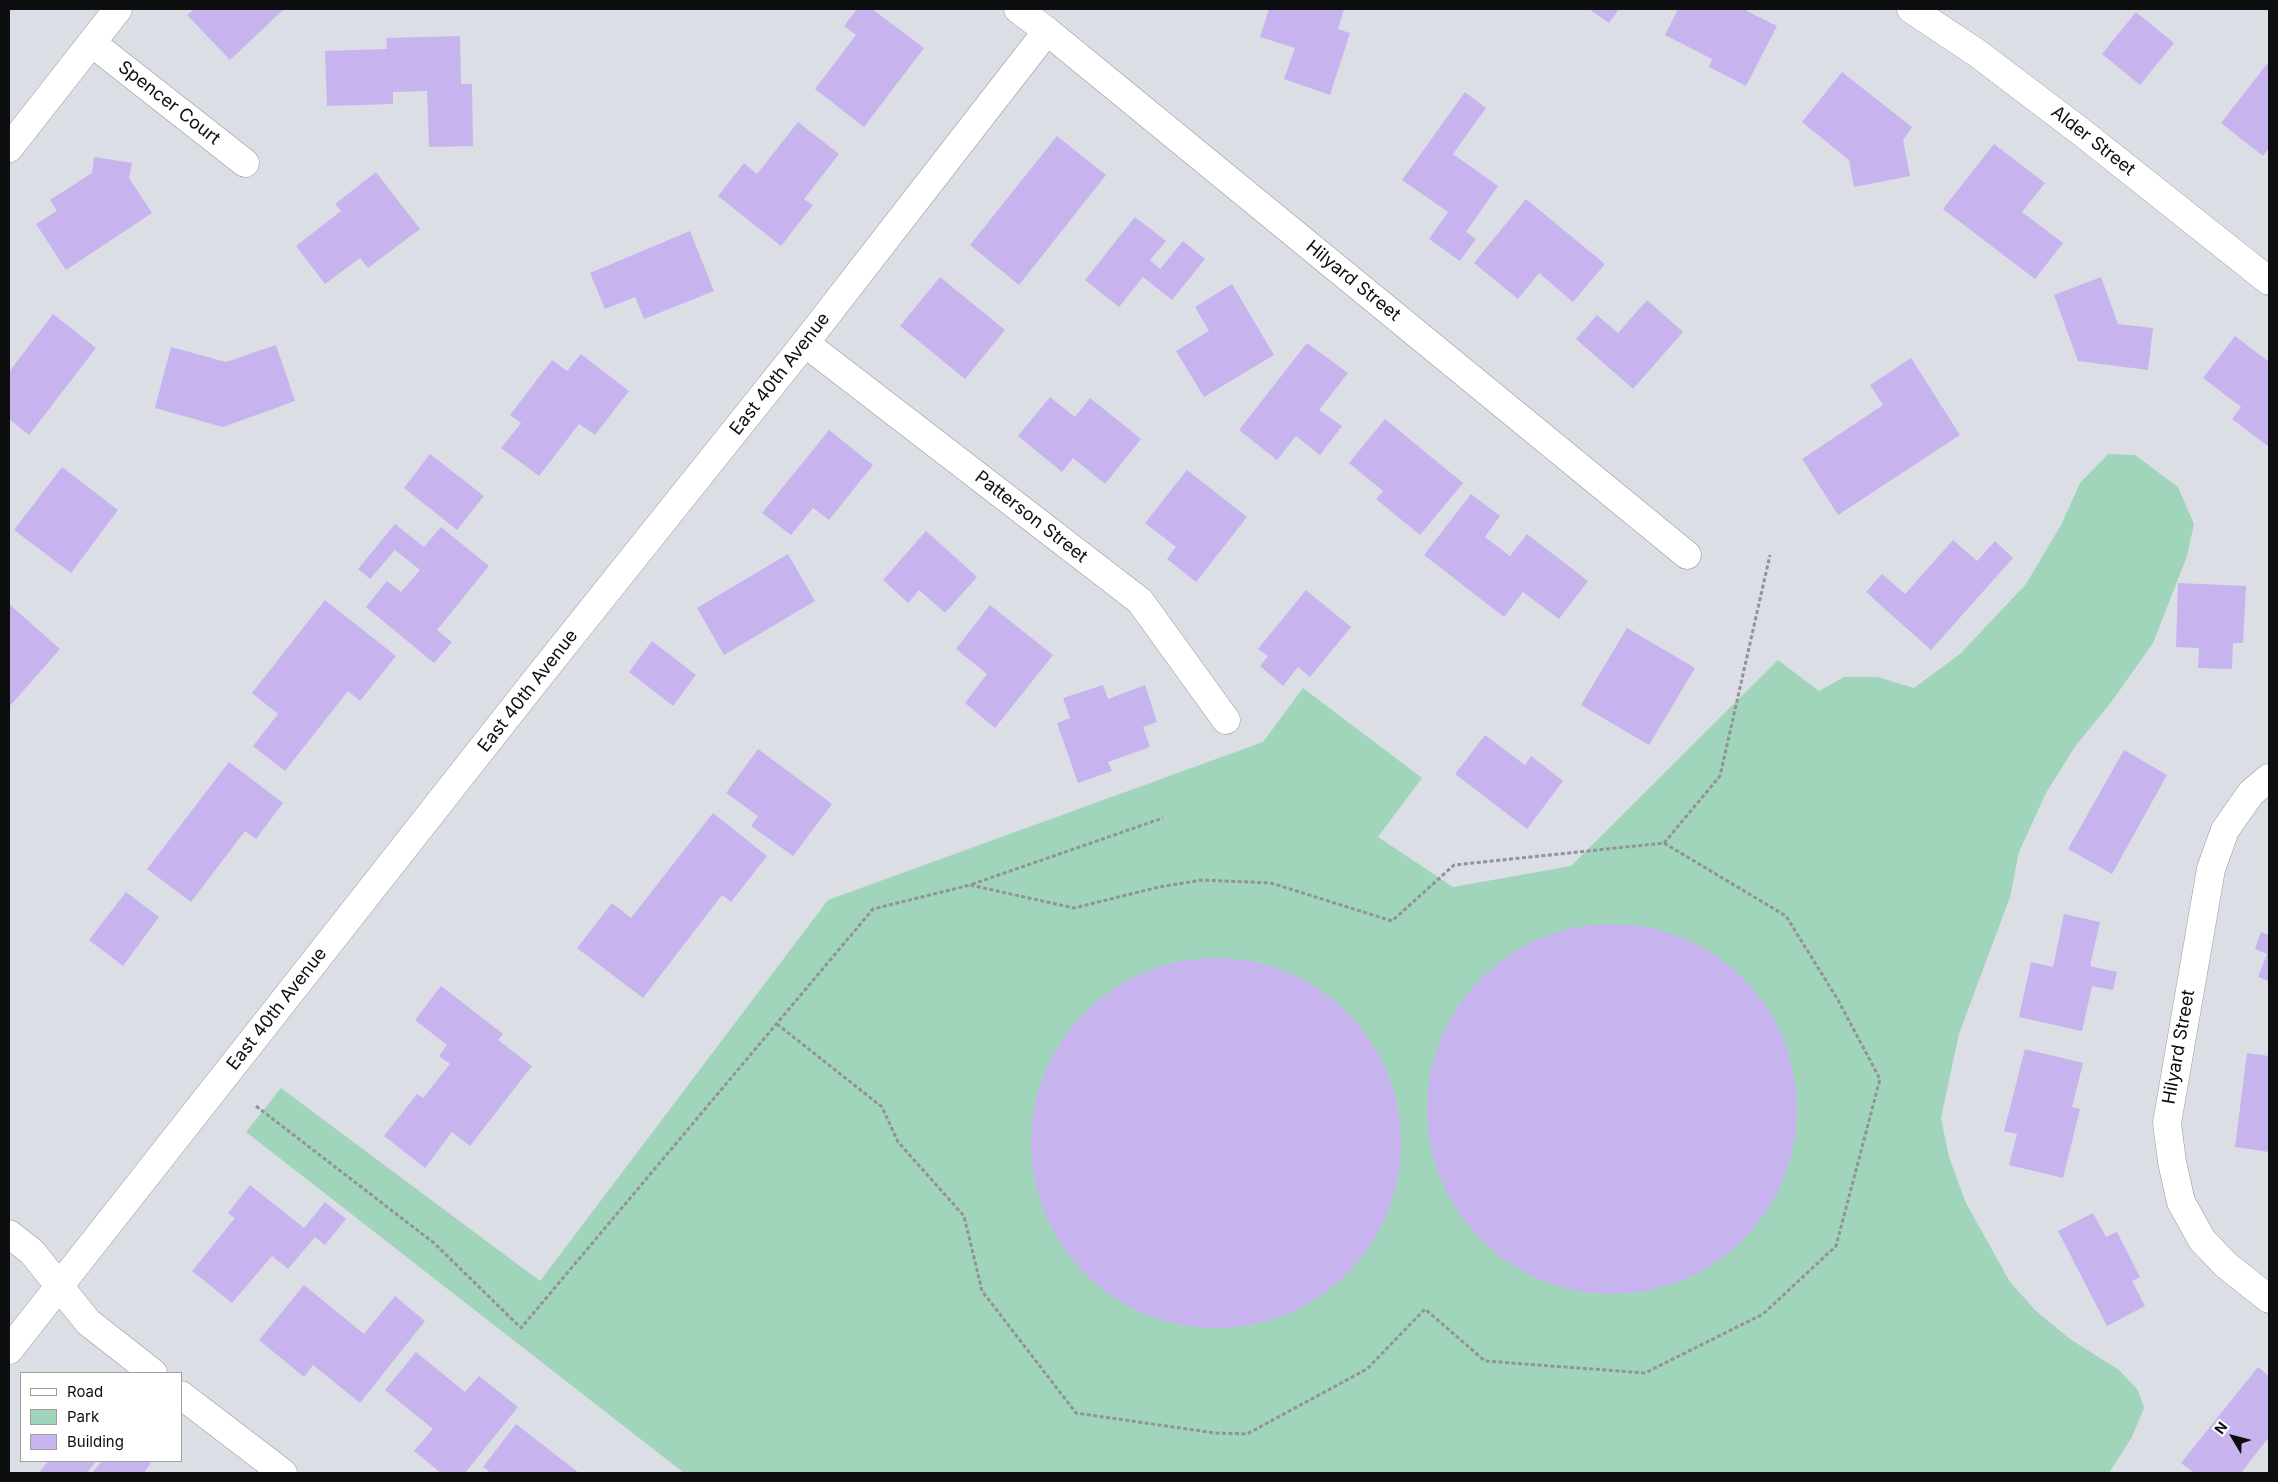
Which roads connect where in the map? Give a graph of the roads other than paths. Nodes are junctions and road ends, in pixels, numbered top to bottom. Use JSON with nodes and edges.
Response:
{"nodes":[{"id":1,"x":118,"y":9,"type":"edge"},
{"id":2,"x":1018,"y":9,"type":"edge"},
{"id":3,"x":1911,"y":9,"type":"edge"},
{"id":4,"x":1047,"y":31,"type":"junction"},
{"id":5,"x":92,"y":43,"type":"junction"},
{"id":6,"x":9,"y":148,"type":"edge"},
{"id":7,"x":245,"y":163,"type":"dead end"},
{"id":8,"x":2269,"y":281,"type":"edge"},
{"id":9,"x":805,"y":344,"type":"junction"},
{"id":10,"x":1687,"y":555,"type":"dead end"},
{"id":11,"x":1226,"y":720,"type":"dead end"},
{"id":12,"x":2269,"y":778,"type":"edge"},
{"id":13,"x":9,"y":1234,"type":"edge"},
{"id":14,"x":59,"y":1286,"type":"junction"},
{"id":15,"x":2269,"y":1300,"type":"edge"},
{"id":16,"x":9,"y":1350,"type":"edge"},
{"id":17,"x":151,"y":1372,"type":"edge"},
{"id":18,"x":182,"y":1396,"type":"edge"},
{"id":19,"x":283,"y":1473,"type":"edge"}],
"edges":[{"from":1,"to":5,"type":"street"},
{"from":2,"to":4,"type":"street","name":"Hilyard Street"},
{"from":3,"to":8,"type":"street","name":"Alder Street"},
{"from":4,"to":9,"type":"street","name":"East 40th Avenue"},
{"from":4,"to":10,"type":"street","name":"Hilyard Street"},
{"from":5,"to":6,"type":"street"},
{"from":5,"to":7,"type":"street","name":"Spencer Court"},
{"from":9,"to":11,"type":"street","name":"Patterson Street"},
{"from":9,"to":14,"type":"street","name":"East 40th Avenue"},
{"from":12,"to":15,"type":"street","name":"Hilyard Street"},
{"from":13,"to":14,"type":"street"},
{"from":14,"to":16,"type":"street","name":"East 40th Avenue"},
{"from":14,"to":17,"type":"street"},
{"from":18,"to":19,"type":"street"}]}
